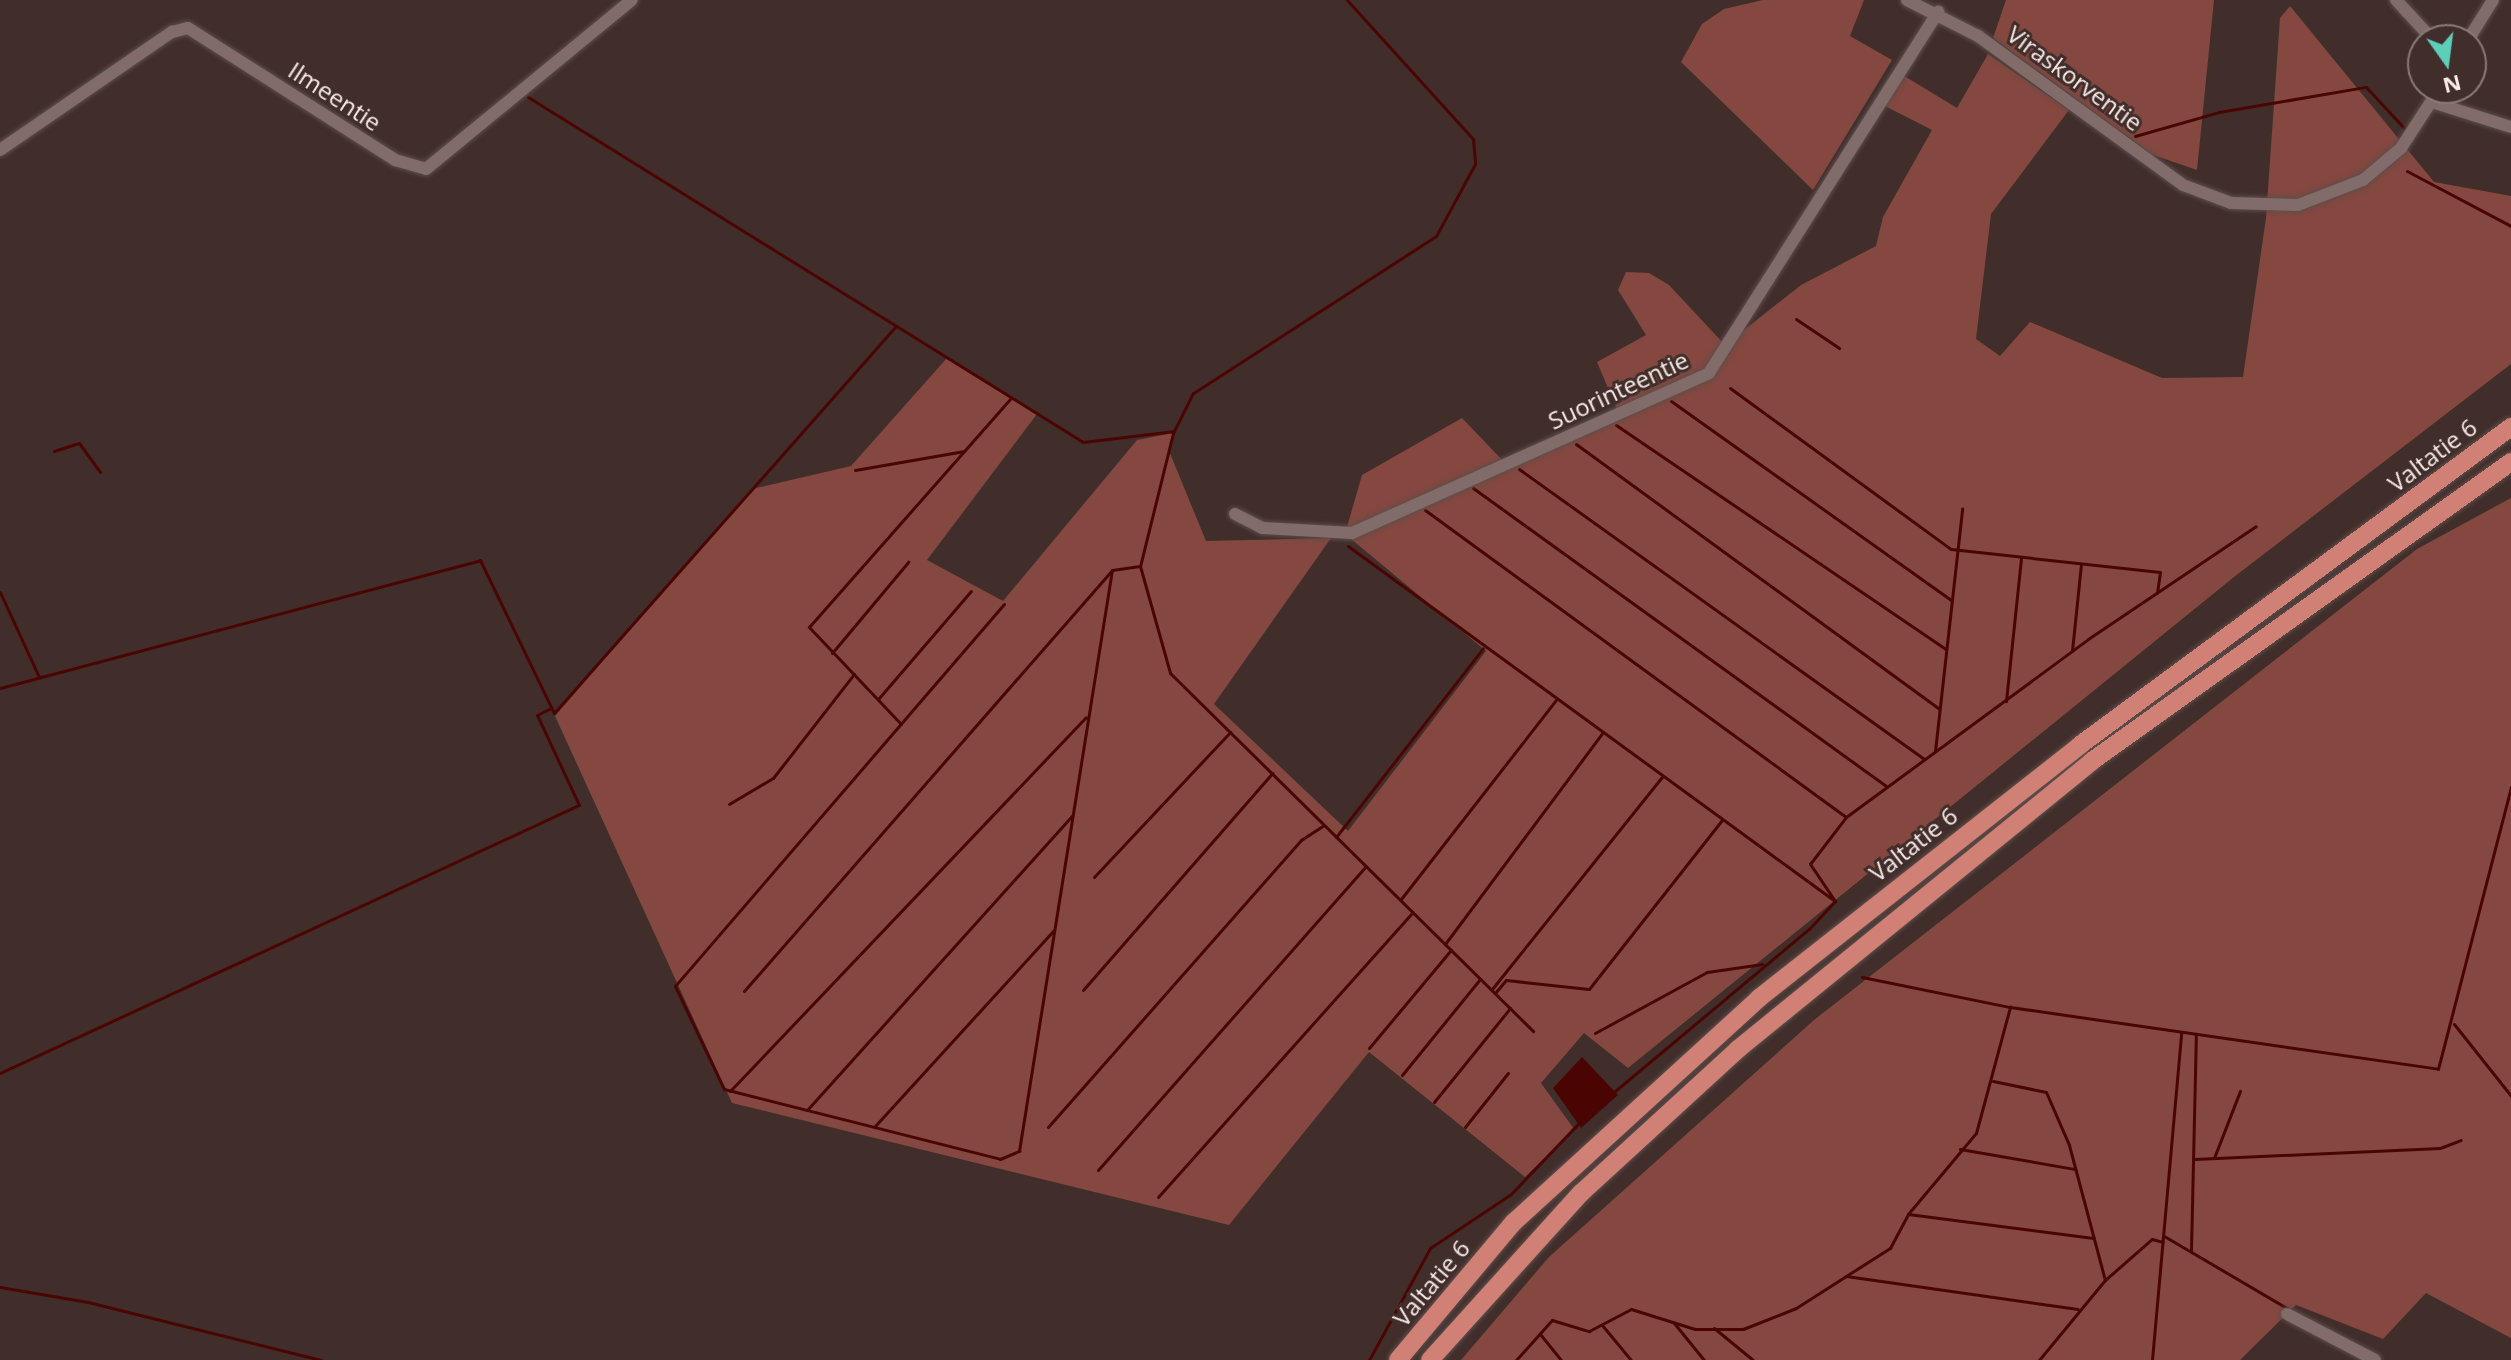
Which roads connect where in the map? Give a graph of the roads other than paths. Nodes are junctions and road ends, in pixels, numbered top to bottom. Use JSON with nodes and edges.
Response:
{"nodes":[{"id":1,"x":632,"y":0,"type":"edge"},
{"id":2,"x":1907,"y":0,"type":"edge"},
{"id":3,"x":2396,"y":0,"type":"edge"},
{"id":4,"x":2493,"y":0,"type":"edge"},
{"id":5,"x":1938,"y":12,"type":"junction"},
{"id":6,"x":2418,"y":24,"type":"edge"},
{"id":7,"x":2478,"y":24,"type":"edge"},
{"id":8,"x":2431,"y":104,"type":"edge"},
{"id":9,"x":2438,"y":104,"type":"edge"},
{"id":10,"x":2511,"y":127,"type":"edge"},
{"id":11,"x":0,"y":150,"type":"edge"},
{"id":12,"x":2511,"y":427,"type":"edge"},
{"id":13,"x":2511,"y":462,"type":"edge"},
{"id":14,"x":1235,"y":514,"type":"dead end"},
{"id":15,"x":2287,"y":1314,"type":"dead end"},
{"id":16,"x":1398,"y":1360,"type":"edge"},
{"id":17,"x":1430,"y":1360,"type":"edge"},
{"id":18,"x":2375,"y":1360,"type":"edge"}],
"edges":[{"from":1,"to":11,"type":"street","name":"Ilmeentie"},
{"from":2,"to":5,"type":"street","name":"Viraskorventie"},
{"from":3,"to":6,"type":"street"},
{"from":4,"to":7,"type":"street"},
{"from":5,"to":8,"type":"street","name":"Viraskorventie"},
{"from":5,"to":14,"type":"street","name":"Suorinteentie"},
{"from":9,"to":10,"type":"street"},
{"from":12,"to":16,"type":"highway","name":"Valtatie 6"},
{"from":13,"to":17,"type":"highway","name":"Valtatie 6"},
{"from":15,"to":18,"type":"street"}]}
